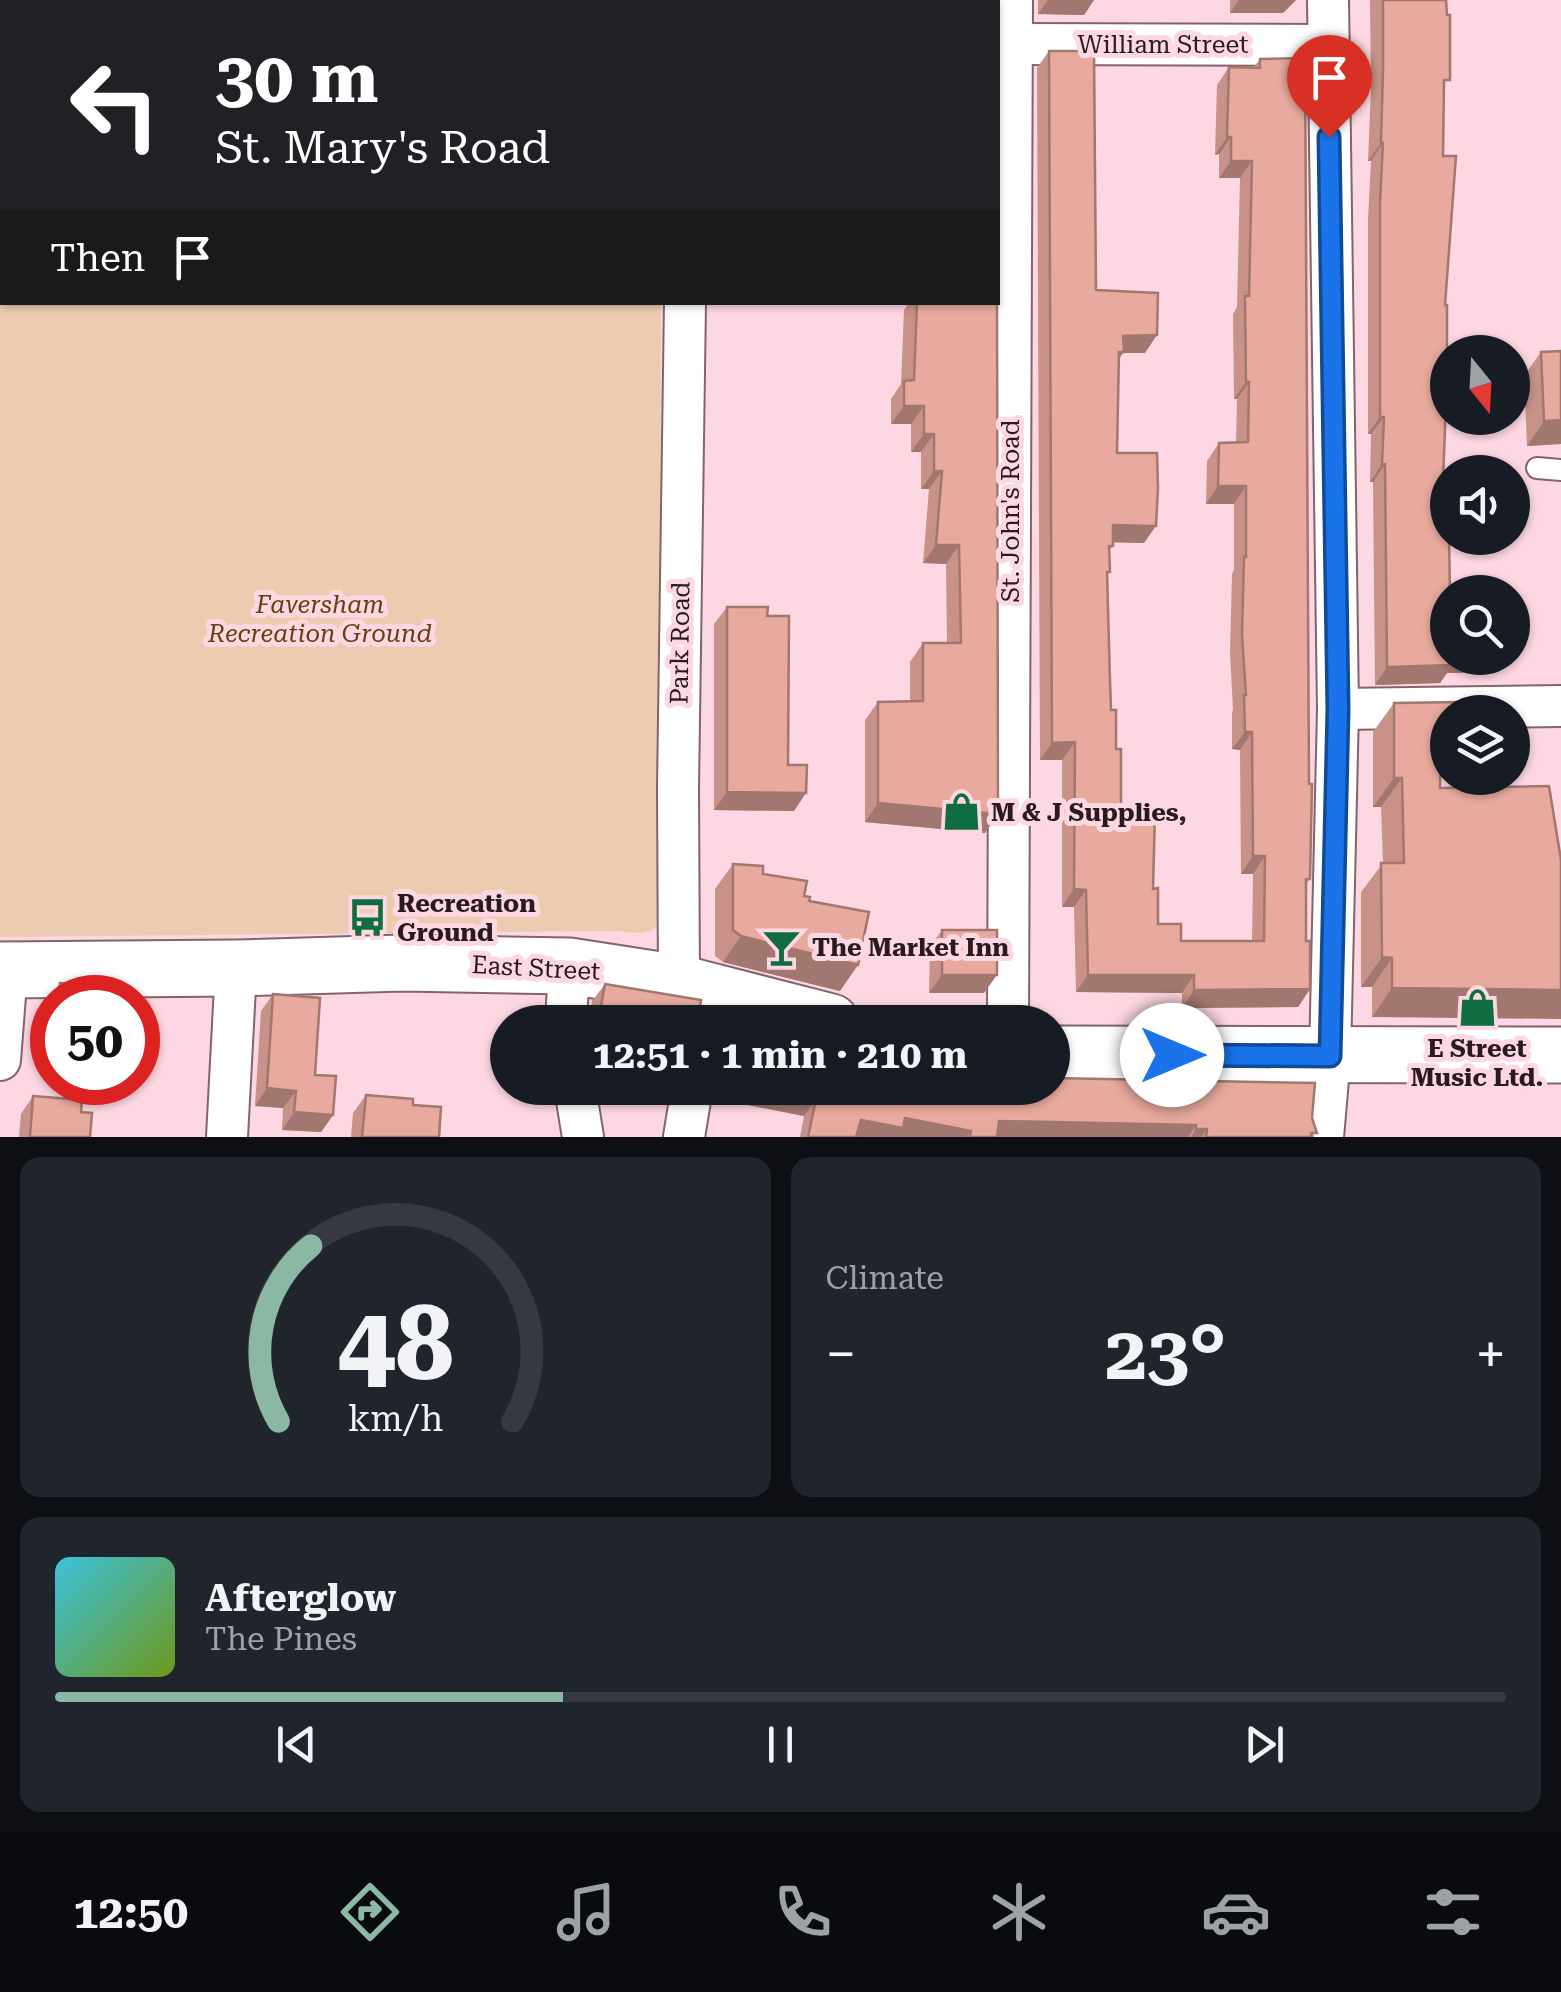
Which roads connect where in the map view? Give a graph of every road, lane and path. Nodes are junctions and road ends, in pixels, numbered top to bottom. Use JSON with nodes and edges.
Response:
{"nodes":[{"id":1,"x":1012,"y":0,"type":"edge"},
{"id":2,"x":1328,"y":0,"type":"edge"},
{"id":3,"x":1005,"y":44,"type":"edge"},
{"id":4,"x":1328,"y":45,"type":"junction"},
{"id":5,"x":685,"y":305,"type":"edge"},
{"id":6,"x":1537,"y":468,"type":"dead end"},
{"id":7,"x":1561,"y":470,"type":"edge"},
{"id":8,"x":1561,"y":706,"type":"edge"},
{"id":9,"x":1338,"y":709,"type":"junction"},
{"id":10,"x":569,"y":966,"type":"junction"},
{"id":11,"x":236,"y":968,"type":"junction"},
{"id":12,"x":3,"y":970,"type":"edge"},
{"id":13,"x":696,"y":998,"type":"edge"},
{"id":14,"x":567,"y":1005,"type":"edge"},
{"id":15,"x":735,"y":1005,"type":"edge"},
{"id":16,"x":1008,"y":1005,"type":"edge"},
{"id":17,"x":1070,"y":1054,"type":"edge"},
{"id":18,"x":1561,"y":1055,"type":"edge"},
{"id":19,"x":1330,"y":1056,"type":"junction"},
{"id":20,"x":0,"y":1060,"type":"edge"},
{"id":21,"x":578,"y":1105,"type":"edge"},
{"id":22,"x":689,"y":1105,"type":"edge"},
{"id":23,"x":226,"y":1137,"type":"edge"},
{"id":24,"x":583,"y":1137,"type":"edge"},
{"id":25,"x":684,"y":1137,"type":"edge"},
{"id":26,"x":1322,"y":1137,"type":"edge"}],
"edges":[{"from":1,"to":3,"type":"street","name":"St. John's Road"},
{"from":2,"to":4,"type":"street"},
{"from":3,"to":4,"type":"street","name":"William Street"},
{"from":3,"to":16,"type":"street","name":"St. John's Road"},
{"from":4,"to":9,"type":"street"},
{"from":5,"to":13,"type":"street","name":"Park Road"},
{"from":6,"to":7,"type":"lane"},
{"from":8,"to":9,"type":"street"},
{"from":9,"to":19,"type":"street"},
{"from":10,"to":11,"type":"main road","name":"East Street"},
{"from":10,"to":13,"type":"main road","name":"East Street"},
{"from":10,"to":14,"type":"street"},
{"from":11,"to":12,"type":"main road","name":"East Street"},
{"from":11,"to":23,"type":"street"},
{"from":12,"to":20,"type":"street"},
{"from":13,"to":15,"type":"main road","name":"East Street"},
{"from":17,"to":19,"type":"main road"},
{"from":18,"to":19,"type":"main road"},
{"from":19,"to":26,"type":"street"},
{"from":21,"to":24,"type":"street"},
{"from":22,"to":25,"type":"street"}]}
